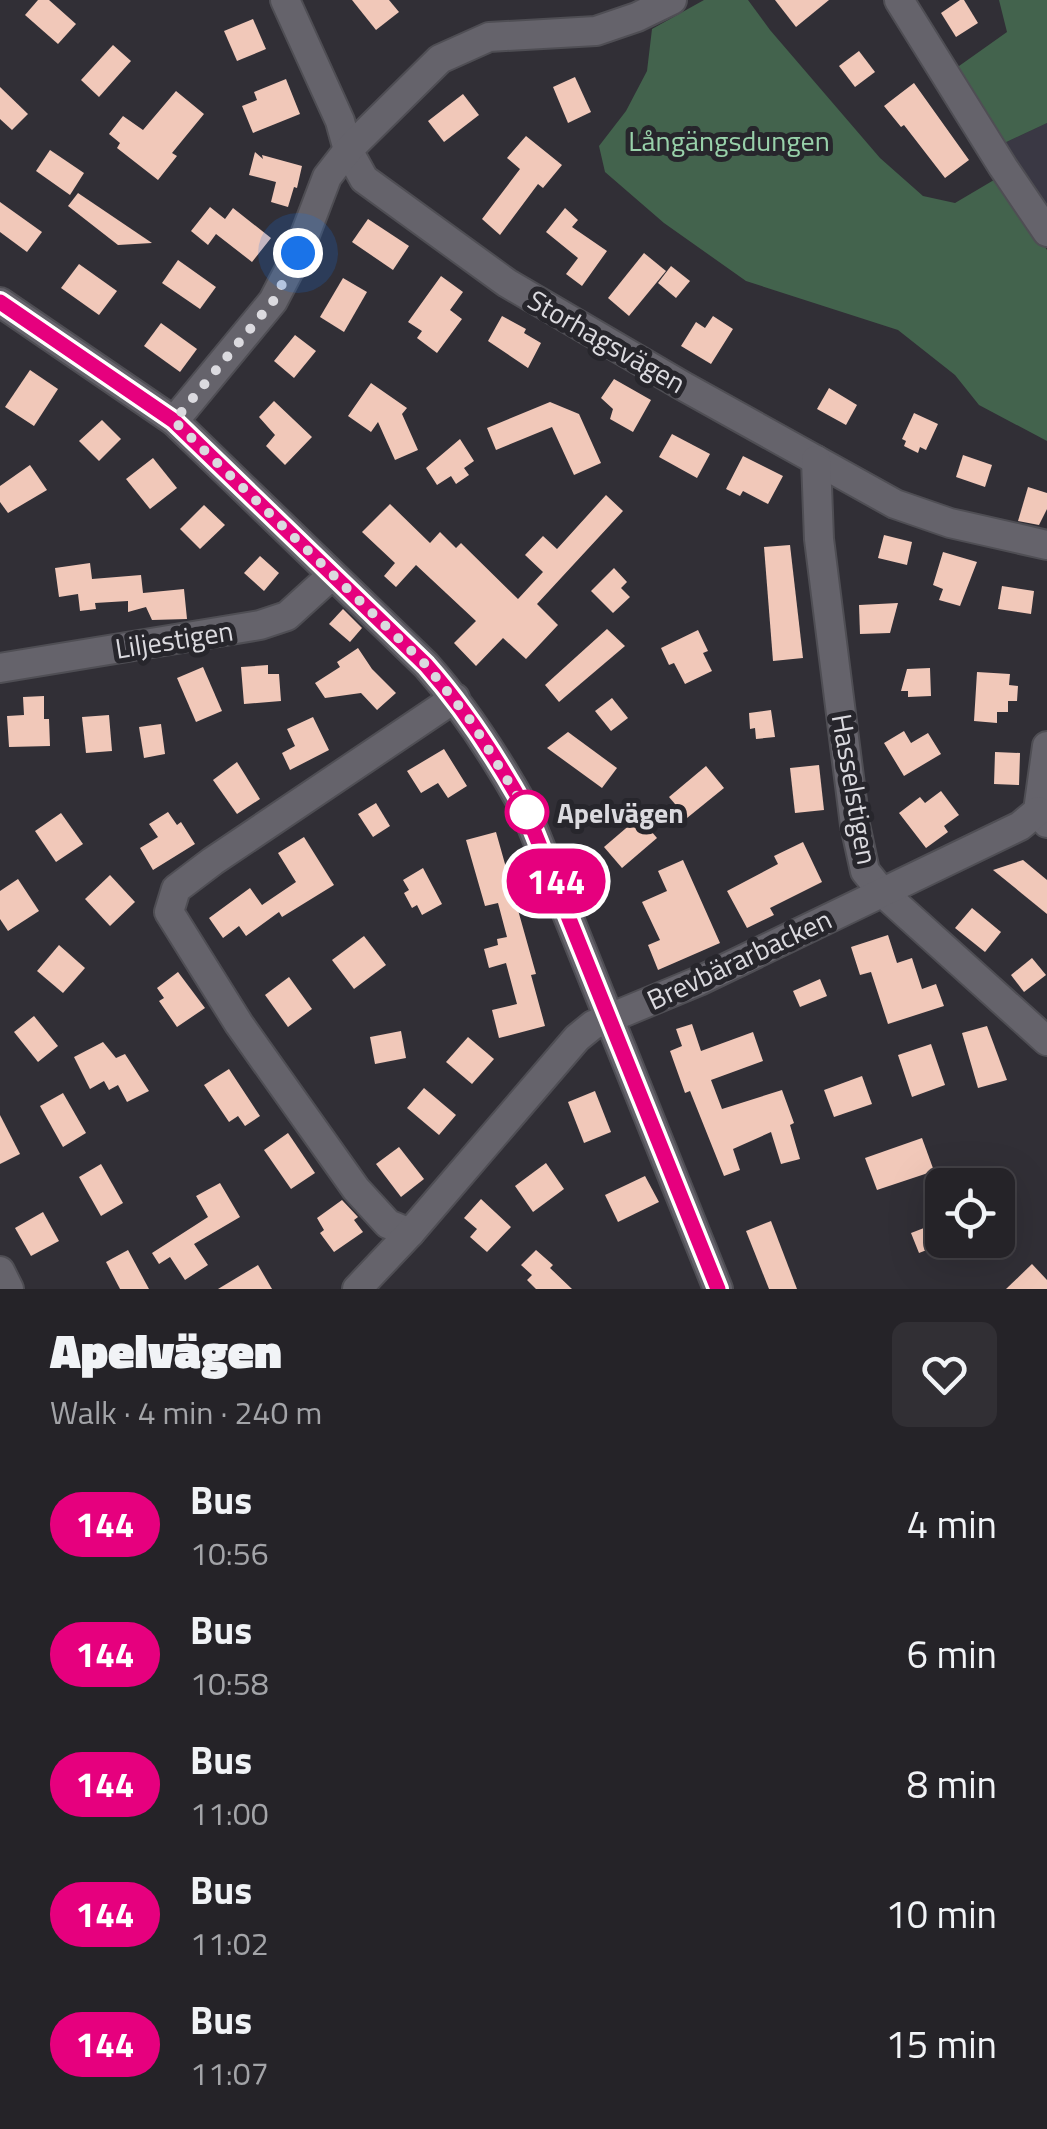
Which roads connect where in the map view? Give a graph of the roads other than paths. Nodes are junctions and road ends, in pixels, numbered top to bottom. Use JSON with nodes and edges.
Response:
{"nodes":[{"id":1,"x":285,"y":0,"type":"edge"},
{"id":2,"x":672,"y":0,"type":"edge"},
{"id":3,"x":900,"y":0,"type":"edge"},
{"id":4,"x":633,"y":8,"type":"edge"},
{"id":5,"x":348,"y":150,"type":"junction"},
{"id":6,"x":1047,"y":232,"type":"edge"},
{"id":7,"x":0,"y":302,"type":"edge"},
{"id":8,"x":174,"y":421,"type":"junction"},
{"id":9,"x":816,"y":460,"type":"junction"},
{"id":10,"x":1047,"y":545,"type":"edge"},
{"id":11,"x":332,"y":574,"type":"junction"},
{"id":12,"x":0,"y":668,"type":"edge"},
{"id":13,"x":455,"y":698,"type":"junction"},
{"id":14,"x":1047,"y":746,"type":"edge"},
{"id":15,"x":1043,"y":817,"type":"edge"},
{"id":16,"x":880,"y":891,"type":"junction"},
{"id":17,"x":610,"y":1018,"type":"junction"},
{"id":18,"x":1047,"y":1041,"type":"edge"},
{"id":19,"x":410,"y":1233,"type":"junction"},
{"id":20,"x":357,"y":1289,"type":"edge"},
{"id":21,"x":718,"y":1289,"type":"edge"}],
"edges":[{"from":1,"to":5,"type":"street","name":"Storhagsvägen"},
{"from":2,"to":4,"type":"street"},
{"from":3,"to":6,"type":"street"},
{"from":4,"to":5,"type":"street"},
{"from":5,"to":8,"type":"street"},
{"from":5,"to":9,"type":"street","name":"Storhagsvägen"},
{"from":7,"to":8,"type":"street"},
{"from":8,"to":11,"type":"street"},
{"from":9,"to":10,"type":"street","name":"Storhagsvägen"},
{"from":9,"to":16,"type":"street","name":"Hasselstigen"},
{"from":11,"to":12,"type":"street","name":"Liljestigen"},
{"from":11,"to":13,"type":"street"},
{"from":13,"to":17,"type":"street"},
{"from":13,"to":19,"type":"street"},
{"from":14,"to":15,"type":"street"},
{"from":15,"to":16,"type":"street","name":"Brevbärarbacken"},
{"from":16,"to":17,"type":"street","name":"Brevbärarbacken"},
{"from":16,"to":18,"type":"street","name":"Hasselstigen"},
{"from":17,"to":19,"type":"street","name":"Brevbärarbacken"},
{"from":17,"to":21,"type":"street"},
{"from":19,"to":20,"type":"street","name":"Brevbärarbacken"}]}
